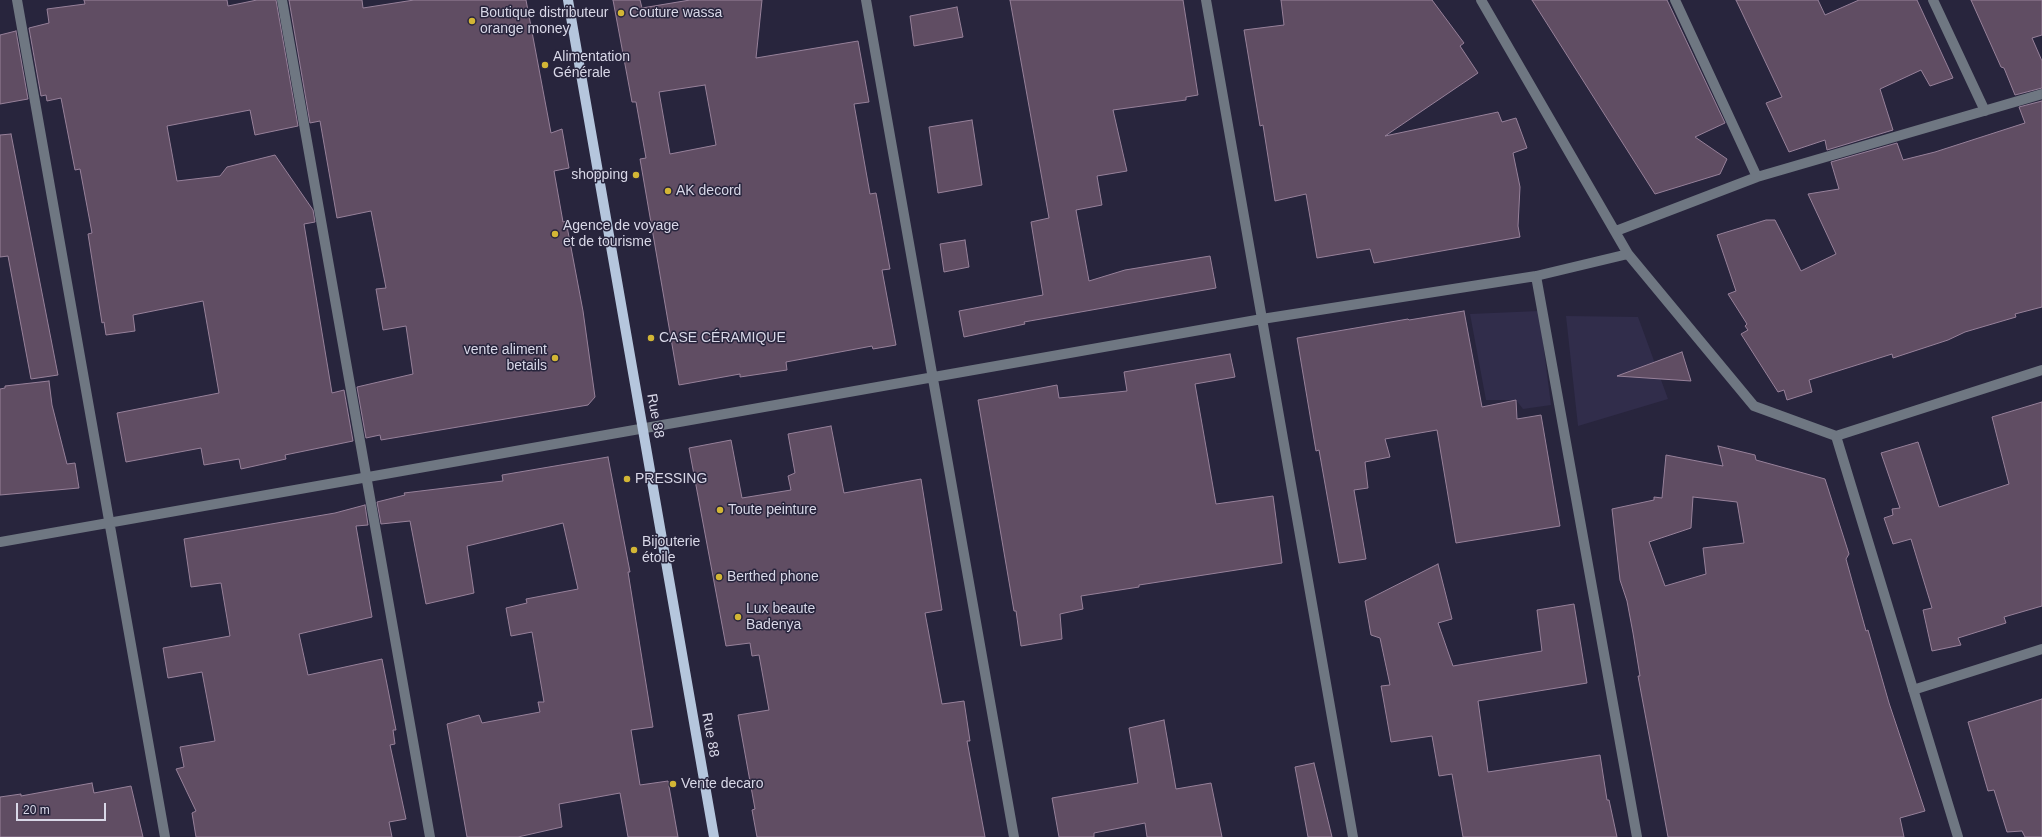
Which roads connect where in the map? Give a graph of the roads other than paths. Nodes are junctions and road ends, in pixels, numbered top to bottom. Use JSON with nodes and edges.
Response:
{"nodes":[{"id":1,"x":17,"y":0,"type":"edge"},
{"id":2,"x":282,"y":0,"type":"edge"},
{"id":3,"x":568,"y":0,"type":"edge"},
{"id":4,"x":866,"y":0,"type":"edge"},
{"id":5,"x":1206,"y":0,"type":"edge"},
{"id":6,"x":1481,"y":0,"type":"edge"},
{"id":7,"x":1675,"y":0,"type":"edge"},
{"id":8,"x":1933,"y":0,"type":"edge"},
{"id":9,"x":2042,"y":94,"type":"edge"},
{"id":10,"x":1985,"y":112,"type":"junction"},
{"id":11,"x":1757,"y":178,"type":"junction"},
{"id":12,"x":1616,"y":231,"type":"junction"},
{"id":13,"x":1628,"y":254,"type":"junction"},
{"id":14,"x":1536,"y":276,"type":"junction"},
{"id":15,"x":1262,"y":318,"type":"junction"},
{"id":16,"x":2042,"y":370,"type":"edge"},
{"id":17,"x":932,"y":377,"type":"junction"},
{"id":18,"x":642,"y":428,"type":"junction"},
{"id":19,"x":1836,"y":436,"type":"junction"},
{"id":20,"x":367,"y":477,"type":"junction"},
{"id":21,"x":109,"y":523,"type":"junction"},
{"id":22,"x":0,"y":542,"type":"edge"},
{"id":23,"x":2042,"y":649,"type":"edge"},
{"id":24,"x":1914,"y":690,"type":"junction"},
{"id":25,"x":165,"y":837,"type":"edge"},
{"id":26,"x":430,"y":837,"type":"edge"},
{"id":27,"x":714,"y":837,"type":"edge"},
{"id":28,"x":1014,"y":837,"type":"edge"},
{"id":29,"x":1353,"y":837,"type":"edge"},
{"id":30,"x":1637,"y":837,"type":"edge"},
{"id":31,"x":1958,"y":837,"type":"edge"}],
"edges":[{"from":1,"to":21,"type":"street"},
{"from":2,"to":20,"type":"street"},
{"from":3,"to":18,"type":"main road","name":"Rue 88"},
{"from":4,"to":17,"type":"street"},
{"from":5,"to":15,"type":"street"},
{"from":6,"to":12,"type":"street"},
{"from":7,"to":11,"type":"street"},
{"from":8,"to":10,"type":"street"},
{"from":9,"to":10,"type":"street"},
{"from":10,"to":11,"type":"street"},
{"from":11,"to":12,"type":"street"},
{"from":12,"to":13,"type":"street"},
{"from":13,"to":14,"type":"street"},
{"from":13,"to":19,"type":"street"},
{"from":14,"to":15,"type":"street"},
{"from":14,"to":30,"type":"street"},
{"from":15,"to":17,"type":"street"},
{"from":15,"to":29,"type":"street"},
{"from":16,"to":19,"type":"street"},
{"from":17,"to":18,"type":"street"},
{"from":17,"to":28,"type":"street"},
{"from":18,"to":20,"type":"street"},
{"from":18,"to":27,"type":"main road","name":"Rue 88"},
{"from":19,"to":24,"type":"street"},
{"from":20,"to":21,"type":"street"},
{"from":20,"to":26,"type":"street"},
{"from":21,"to":22,"type":"street"},
{"from":21,"to":25,"type":"street"},
{"from":23,"to":24,"type":"street"},
{"from":24,"to":31,"type":"street"}]}
